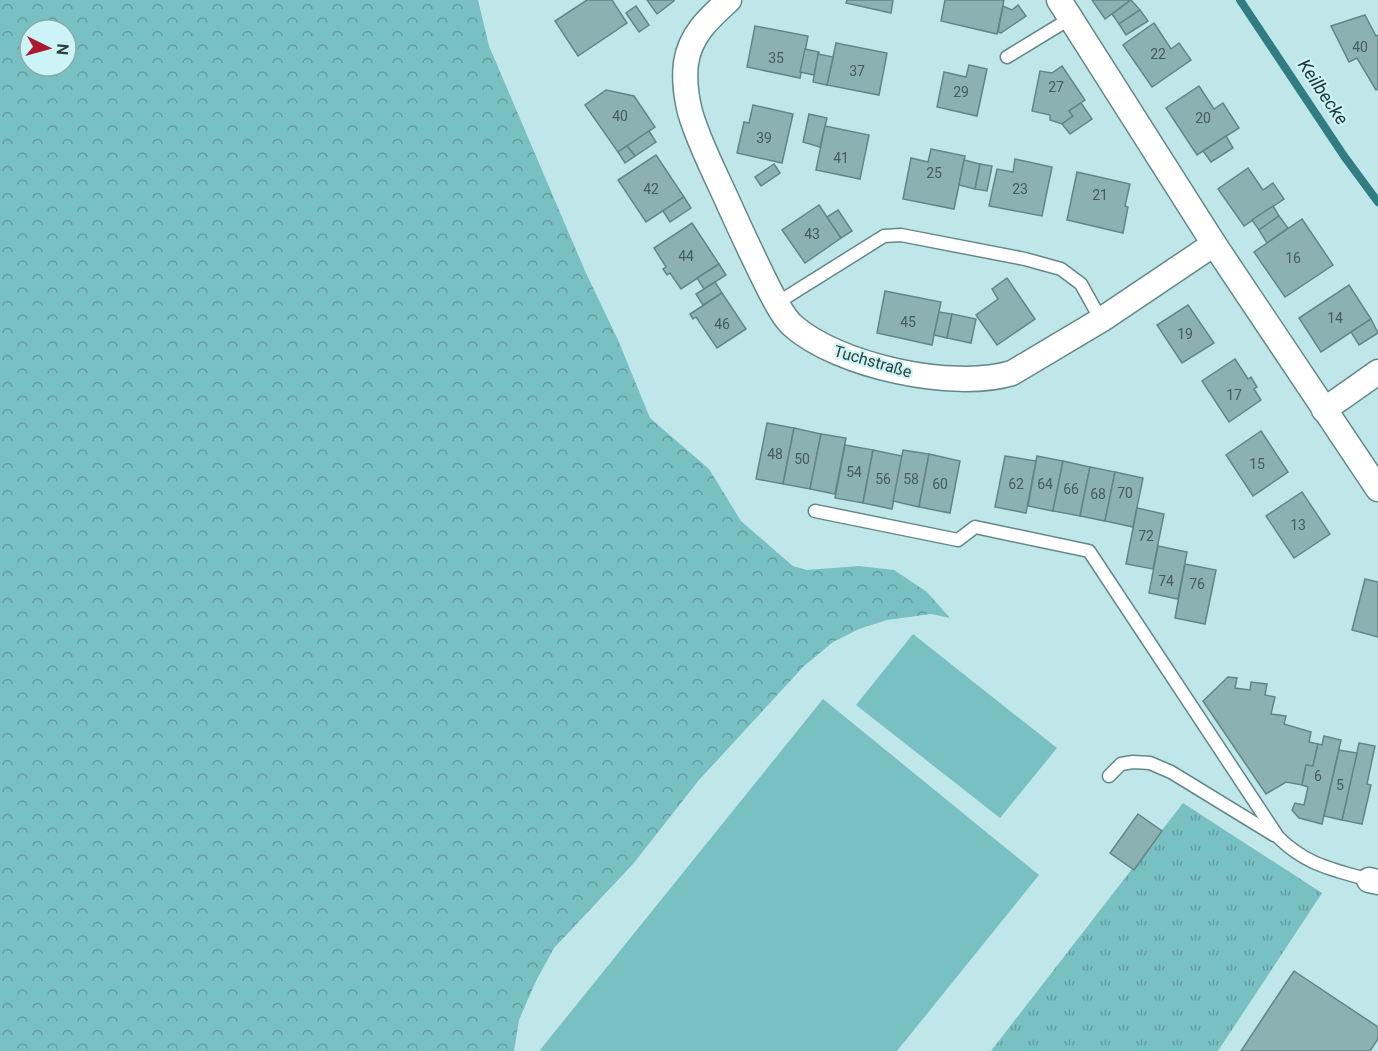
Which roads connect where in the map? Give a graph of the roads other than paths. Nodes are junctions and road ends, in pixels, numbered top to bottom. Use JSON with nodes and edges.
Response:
{"nodes":[{"id":1,"x":729,"y":0,"type":"edge"},
{"id":2,"x":1065,"y":9,"type":"edge"},
{"id":3,"x":1007,"y":57,"type":"dead end"},
{"id":4,"x":1214,"y":244,"type":"junction"},
{"id":5,"x":777,"y":303,"type":"junction"},
{"id":6,"x":1101,"y":320,"type":"junction"},
{"id":7,"x":1378,"y":372,"type":"edge"},
{"id":8,"x":1324,"y":410,"type":"junction"},
{"id":9,"x":1378,"y":489,"type":"edge"},
{"id":10,"x":815,"y":511,"type":"dead end"},
{"id":11,"x":1109,"y":776,"type":"dead end"},
{"id":12,"x":1278,"y":837,"type":"junction"},
{"id":13,"x":1374,"y":881,"type":"edge"}],
"edges":[{"from":1,"to":5,"type":"street","name":"Tuchstraße"},
{"from":2,"to":3,"type":"lane"},
{"from":2,"to":4,"type":"street"},
{"from":4,"to":6,"type":"street","name":"Tuchstraße"},
{"from":4,"to":8,"type":"street"},
{"from":5,"to":6,"type":"street","name":"Tuchstraße"},
{"from":5,"to":6,"type":"lane"},
{"from":7,"to":8,"type":"street"},
{"from":8,"to":9,"type":"street"},
{"from":10,"to":12,"type":"lane"},
{"from":11,"to":12,"type":"lane"},
{"from":12,"to":13,"type":"lane"}]}
